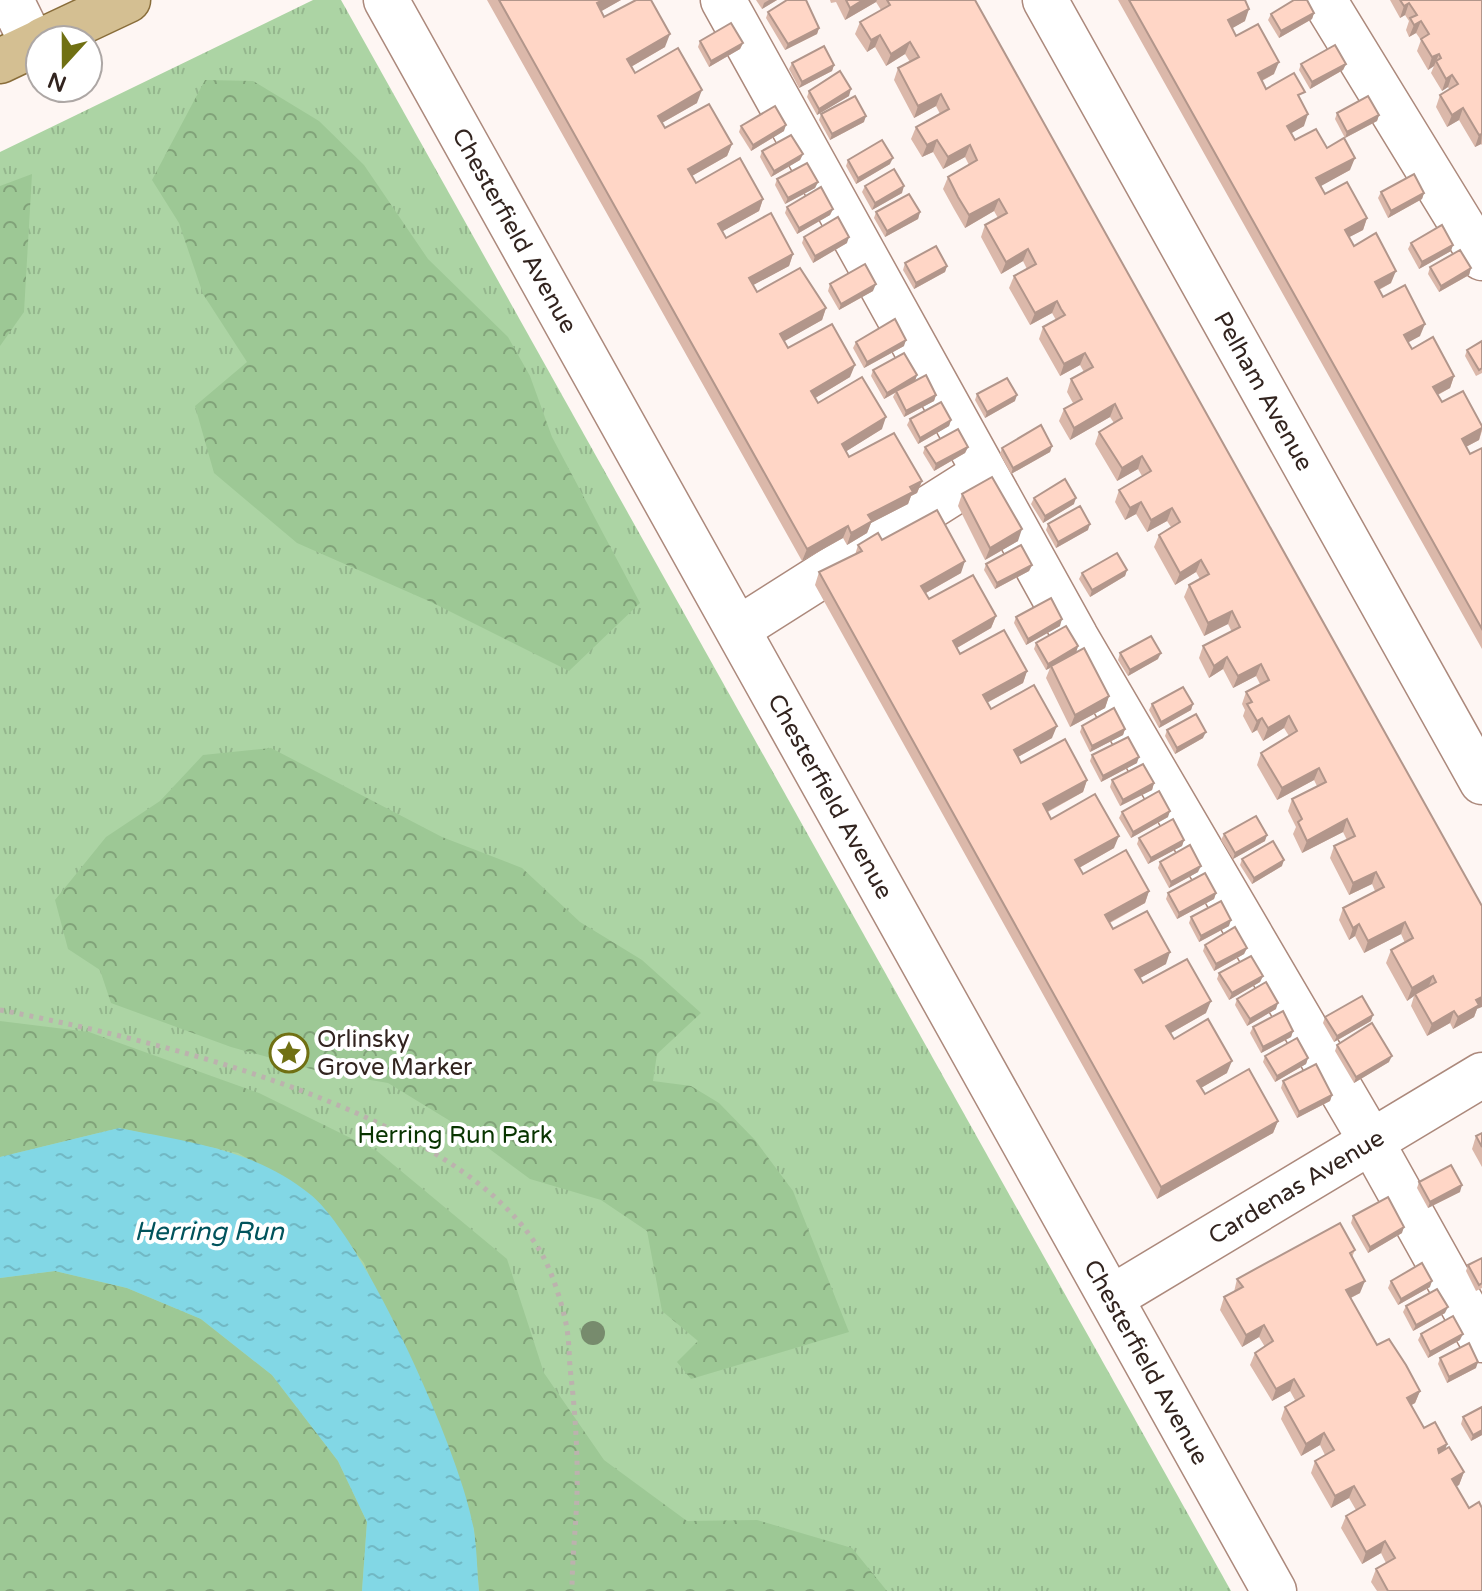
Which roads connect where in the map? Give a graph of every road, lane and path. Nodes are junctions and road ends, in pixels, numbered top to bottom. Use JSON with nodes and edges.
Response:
{"nodes":[{"id":1,"x":11,"y":0,"type":"edge"},
{"id":2,"x":128,"y":0,"type":"edge"},
{"id":3,"x":386,"y":0,"type":"edge"},
{"id":4,"x":723,"y":0,"type":"edge"},
{"id":5,"x":1045,"y":0,"type":"edge"},
{"id":6,"x":1324,"y":0,"type":"edge"},
{"id":7,"x":77,"y":24,"type":"edge"},
{"id":8,"x":24,"y":34,"type":"edge"},
{"id":9,"x":1482,"y":258,"type":"edge"},
{"id":10,"x":984,"y":473,"type":"junction"},
{"id":11,"x":738,"y":629,"type":"junction"},
{"id":12,"x":1482,"y":782,"type":"edge"},
{"id":13,"x":0,"y":1010,"type":"edge"},
{"id":14,"x":1482,"y":1075,"type":"edge"},
{"id":15,"x":1371,"y":1141,"type":"junction"},
{"id":16,"x":1111,"y":1298,"type":"junction"},
{"id":17,"x":1482,"y":1340,"type":"edge"},
{"id":18,"x":572,"y":1591,"type":"edge"},
{"id":19,"x":1274,"y":1591,"type":"edge"}],
"edges":[{"from":1,"to":8,"type":"street"},
{"from":2,"to":7,"type":"main road"},
{"from":3,"to":11,"type":"street","name":"Chesterfield Avenue"},
{"from":4,"to":10,"type":"street"},
{"from":5,"to":12,"type":"street","name":"Pelham Avenue"},
{"from":6,"to":9,"type":"street"},
{"from":10,"to":11,"type":"street"},
{"from":10,"to":15,"type":"street"},
{"from":11,"to":16,"type":"street","name":"Chesterfield Avenue"},
{"from":13,"to":18,"type":"path"},
{"from":14,"to":15,"type":"street","name":"Cardenas Avenue"},
{"from":15,"to":16,"type":"street","name":"Cardenas Avenue"},
{"from":15,"to":17,"type":"street"},
{"from":16,"to":19,"type":"street","name":"Chesterfield Avenue"}]}
